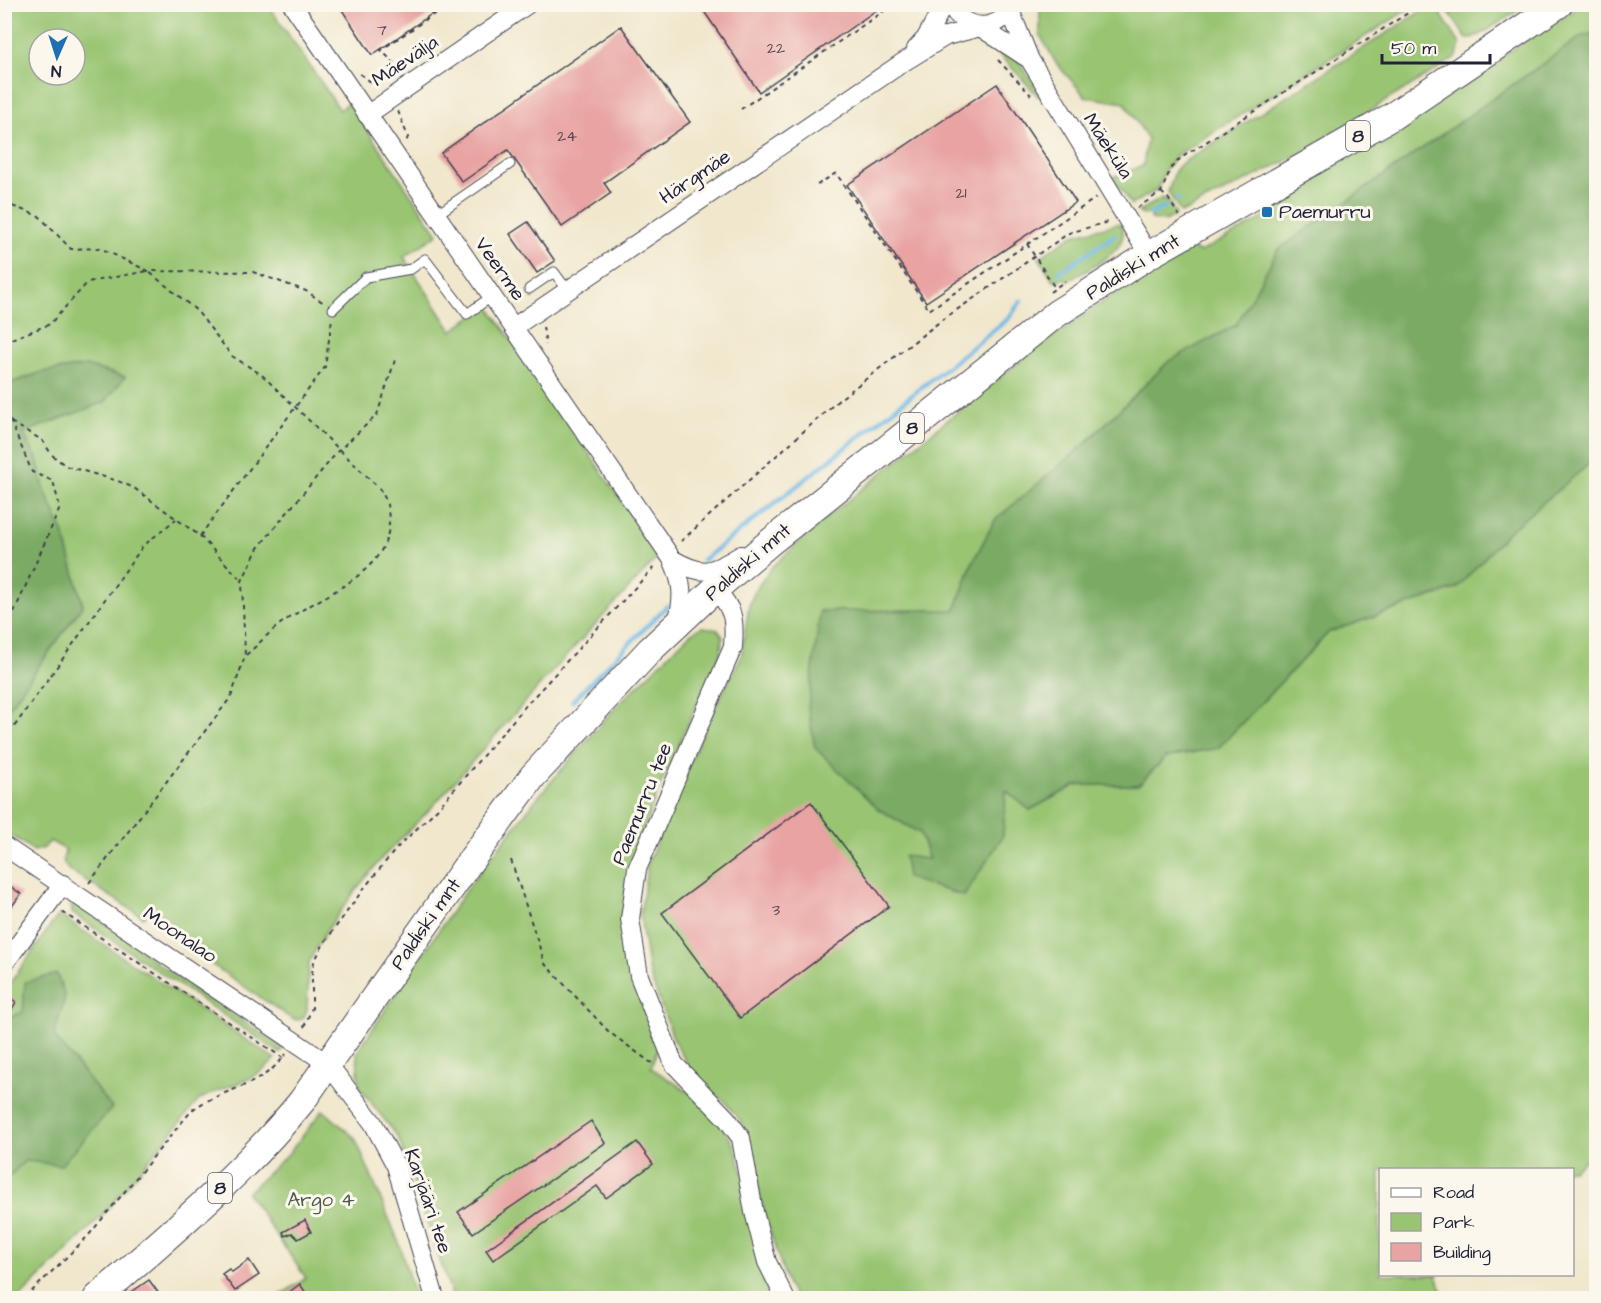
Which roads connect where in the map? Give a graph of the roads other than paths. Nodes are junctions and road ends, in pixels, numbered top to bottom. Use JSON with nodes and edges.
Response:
{"nodes":[{"id":1,"x":292,"y":4,"type":"edge"},
{"id":2,"x":528,"y":4,"type":"edge"},
{"id":3,"x":944,"y":4,"type":"edge"},
{"id":4,"x":951,"y":4,"type":"edge"},
{"id":5,"x":1559,"y":4,"type":"edge"},
{"id":6,"x":1011,"y":7,"type":"edge"},
{"id":7,"x":980,"y":27,"type":"junction"},
{"id":8,"x":1030,"y":60,"type":"junction"},
{"id":9,"x":902,"y":63,"type":"junction"},
{"id":10,"x":367,"y":115,"type":"junction"},
{"id":11,"x":510,"y":164,"type":"dead end"},
{"id":12,"x":436,"y":215,"type":"junction"},
{"id":13,"x":1149,"y":255,"type":"junction"},
{"id":14,"x":529,"y":289,"type":"dead end"},
{"id":15,"x":568,"y":291,"type":"junction"},
{"id":16,"x":491,"y":297,"type":"junction"},
{"id":17,"x":333,"y":309,"type":"road end"},
{"id":18,"x":514,"y":327,"type":"junction"},
{"id":19,"x":769,"y":543,"type":"junction"},
{"id":20,"x":672,"y":559,"type":"junction"},
{"id":21,"x":715,"y":589,"type":"junction"},
{"id":22,"x":676,"y":627,"type":"junction"},
{"id":23,"x":4,"y":846,"type":"edge"},
{"id":24,"x":63,"y":884,"type":"junction"},
{"id":25,"x":4,"y":964,"type":"edge"},
{"id":26,"x":328,"y":1064,"type":"junction"},
{"id":27,"x":97,"y":1299,"type":"edge"},
{"id":28,"x":435,"y":1299,"type":"edge"},
{"id":29,"x":785,"y":1299,"type":"edge"}],
"edges":[{"from":1,"to":10,"type":"street","name":"Veerme"},
{"from":2,"to":10,"type":"street","name":"Mäevälja"},
{"from":3,"to":9,"type":"street","name":"Härgmäe"},
{"from":4,"to":7,"type":"street","name":"Mäeküla"},
{"from":5,"to":13,"type":"main road","name":"Paldiski mnt","number":"8"},
{"from":6,"to":7,"type":"street","name":"Härgmäe"},
{"from":6,"to":8,"type":"street","name":"Mäeküla"},
{"from":7,"to":8,"type":"street","name":"Mäeküla"},
{"from":7,"to":9,"type":"street","name":"Härgmäe"},
{"from":8,"to":13,"type":"street","name":"Mäeküla"},
{"from":9,"to":15,"type":"street","name":"Härgmäe"},
{"from":10,"to":12,"type":"street","name":"Veerme"},
{"from":11,"to":12,"type":"lane"},
{"from":12,"to":16,"type":"street","name":"Veerme"},
{"from":13,"to":19,"type":"main road","name":"Paldiski mnt","number":"8"},
{"from":14,"to":15,"type":"lane"},
{"from":15,"to":18,"type":"street","name":"Härgmäe"},
{"from":16,"to":17,"type":"lane"},
{"from":16,"to":18,"type":"street","name":"Veerme"},
{"from":18,"to":20,"type":"street","name":"Veerme"},
{"from":19,"to":20,"type":"street"},
{"from":19,"to":21,"type":"main road","name":"Paldiski mnt","number":"8"},
{"from":20,"to":22,"type":"street","name":"Veerme"},
{"from":21,"to":22,"type":"main road","name":"Paldiski mnt","number":"8"},
{"from":21,"to":29,"type":"street","name":"Paemurru tee"},
{"from":22,"to":26,"type":"main road","name":"Paldiski mnt","number":"8"},
{"from":23,"to":24,"type":"street","name":"Moonalao"},
{"from":24,"to":25,"type":"street"},
{"from":24,"to":26,"type":"street","name":"Moonalao"},
{"from":26,"to":27,"type":"main road","name":"Paldiski mnt","number":"8"},
{"from":26,"to":28,"type":"street","name":"Karjääri tee"}]}
